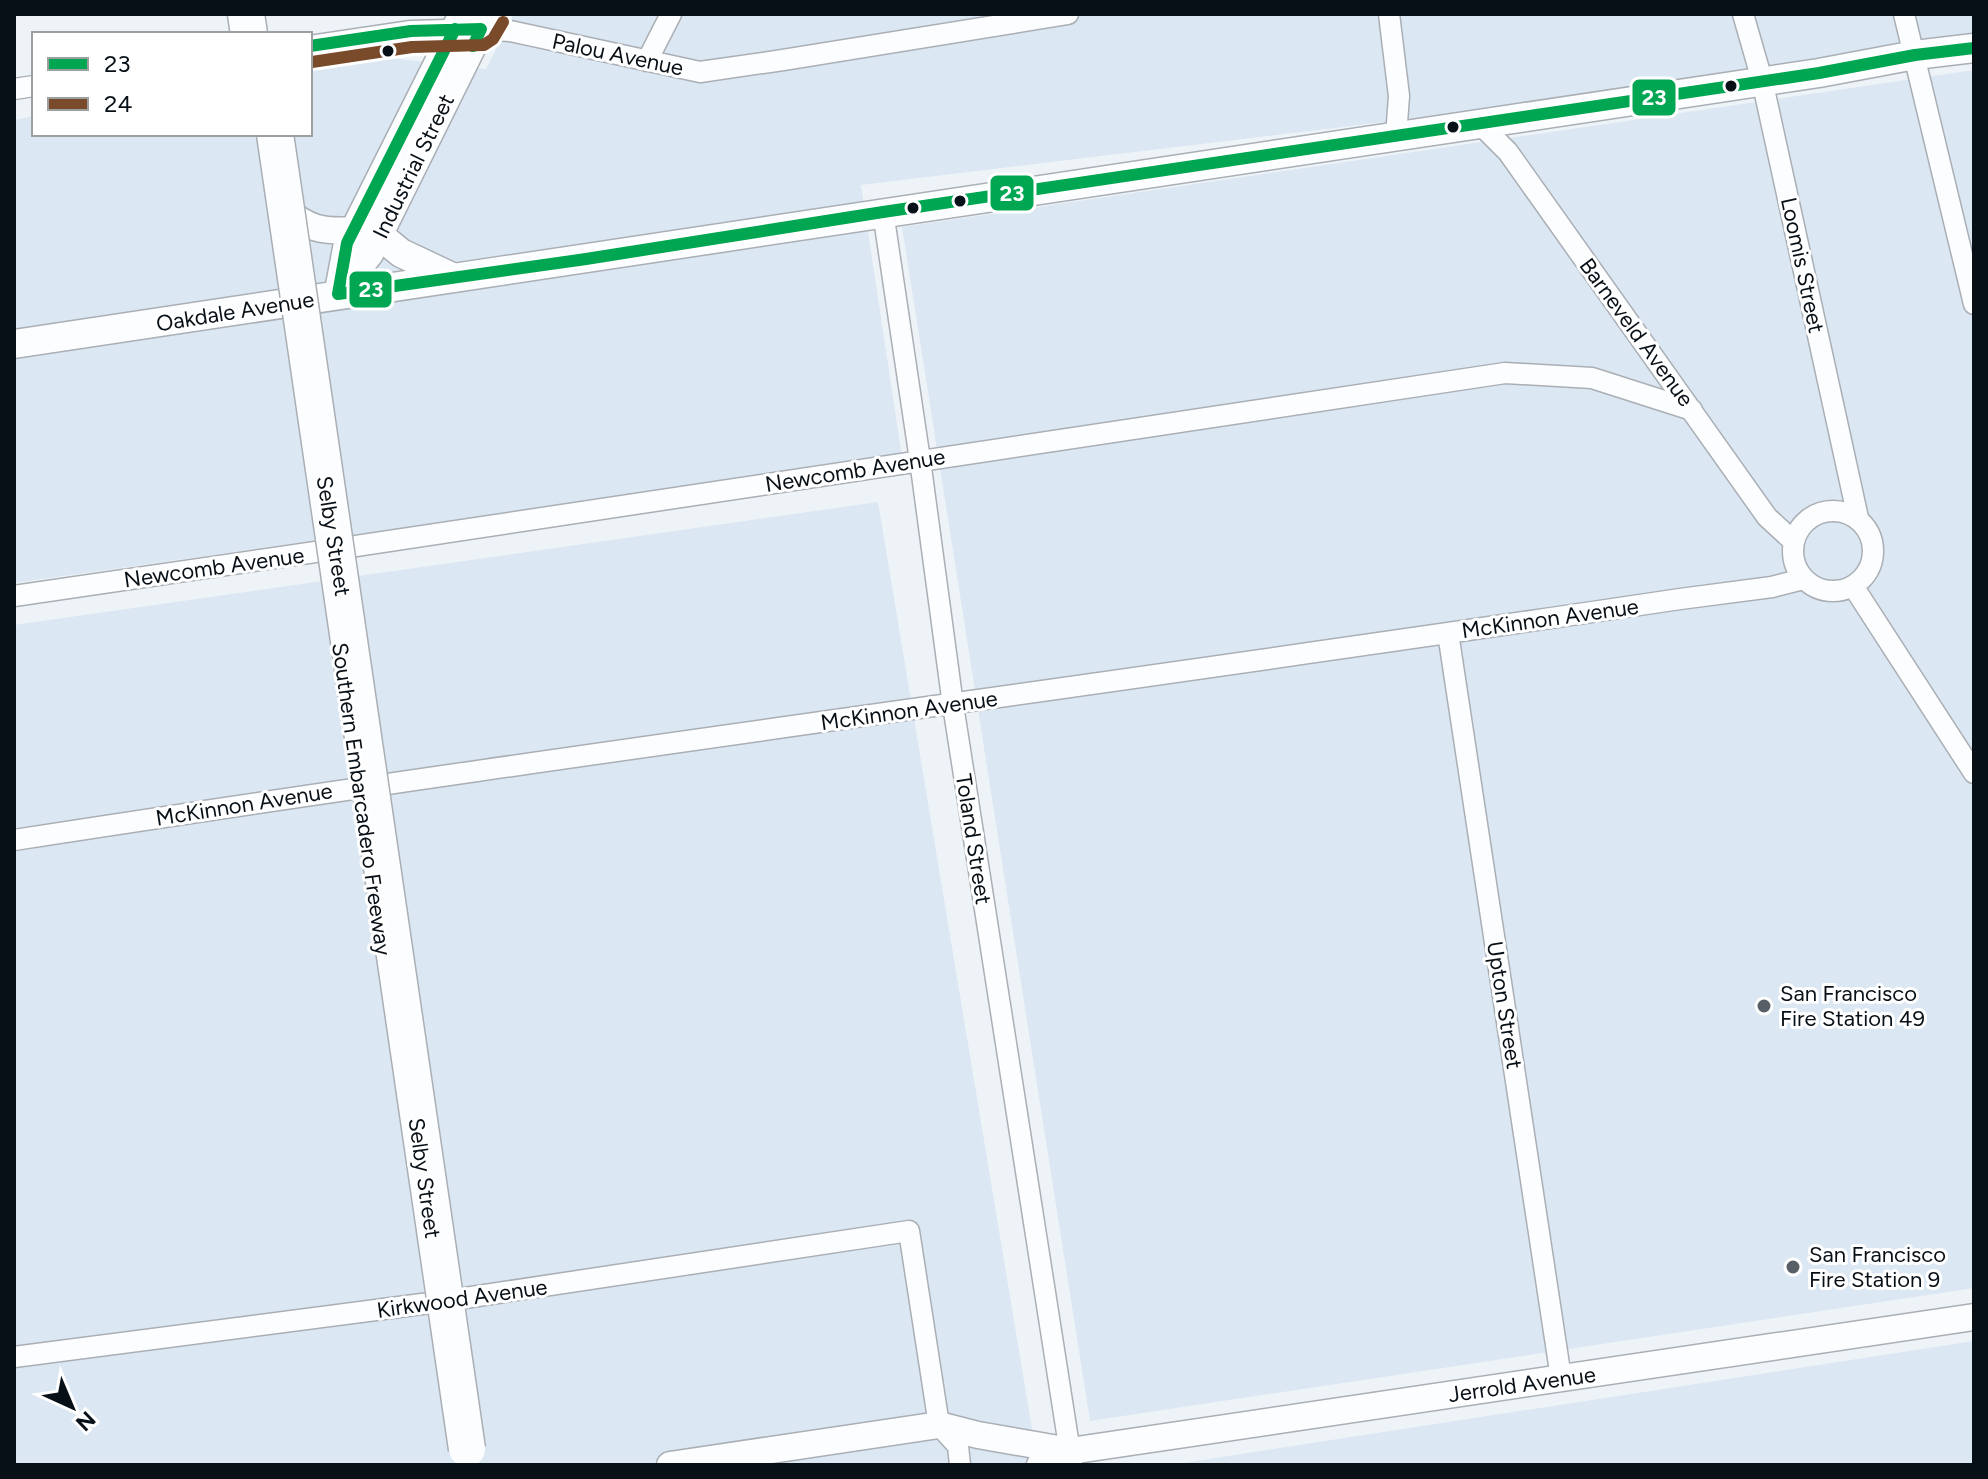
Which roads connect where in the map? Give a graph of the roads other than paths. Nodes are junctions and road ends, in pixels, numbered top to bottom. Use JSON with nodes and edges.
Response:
{"nodes":[{"id":1,"x":671,"y":14,"type":"edge"},
{"id":2,"x":1068,"y":14,"type":"edge"},
{"id":3,"x":1389,"y":14,"type":"edge"},
{"id":4,"x":1743,"y":14,"type":"edge"},
{"id":5,"x":1904,"y":14,"type":"edge"},
{"id":6,"x":472,"y":22,"type":"edge"},
{"id":7,"x":312,"y":46,"type":"edge"},
{"id":8,"x":1974,"y":48,"type":"edge"},
{"id":9,"x":1915,"y":55,"type":"junction"},
{"id":10,"x":647,"y":61,"type":"junction"},
{"id":11,"x":1762,"y":80,"type":"junction"},
{"id":12,"x":1479,"y":123,"type":"junction"},
{"id":13,"x":264,"y":136,"type":"edge"},
{"id":14,"x":274,"y":136,"type":"edge"},
{"id":15,"x":274,"y":136,"type":"edge"},
{"id":16,"x":1396,"y":136,"type":"junction"},
{"id":17,"x":284,"y":208,"type":"junction"},
{"id":18,"x":883,"y":212,"type":"junction"},
{"id":19,"x":366,"y":233,"type":"junction"},
{"id":20,"x":455,"y":278,"type":"junction"},
{"id":21,"x":338,"y":294,"type":"junction"},
{"id":22,"x":298,"y":302,"type":"junction"},
{"id":23,"x":1974,"y":304,"type":"edge"},
{"id":24,"x":14,"y":344,"type":"edge"},
{"id":25,"x":1692,"y":410,"type":"junction"},
{"id":26,"x":920,"y":460,"type":"junction"},
{"id":27,"x":1858,"y":518,"type":"junction"},
{"id":28,"x":1793,"y":541,"type":"junction"},
{"id":29,"x":336,"y":549,"type":"junction"},
{"id":30,"x":1803,"y":579,"type":"junction"},
{"id":31,"x":1853,"y":586,"type":"junction"},
{"id":32,"x":14,"y":596,"type":"edge"},
{"id":33,"x":1448,"y":633,"type":"junction"},
{"id":34,"x":953,"y":705,"type":"junction"},
{"id":35,"x":1974,"y":773,"type":"edge"},
{"id":36,"x":371,"y":785,"type":"junction"},
{"id":37,"x":14,"y":840,"type":"edge"},
{"id":38,"x":439,"y":1272,"type":"dead end"},
{"id":39,"x":1974,"y":1317,"type":"edge"},
{"id":40,"x":448,"y":1330,"type":"dead end"},
{"id":41,"x":14,"y":1357,"type":"edge"},
{"id":42,"x":1561,"y":1378,"type":"junction"},
{"id":43,"x":939,"y":1425,"type":"junction"},
{"id":44,"x":1071,"y":1458,"type":"edge"},
{"id":45,"x":457,"y":1465,"type":"edge"},
{"id":46,"x":470,"y":1465,"type":"edge"},
{"id":47,"x":670,"y":1465,"type":"edge"},
{"id":48,"x":960,"y":1465,"type":"edge"},
{"id":49,"x":1040,"y":1465,"type":"edge"}],
"edges":[{"from":1,"to":10,"type":"street"},
{"from":2,"to":10,"type":"street","name":"Palou Avenue"},
{"from":3,"to":16,"type":"street"},
{"from":4,"to":11,"type":"street","name":"Loomis Street"},
{"from":5,"to":9,"type":"street"},
{"from":6,"to":7,"type":"street","name":"Palou Avenue"},
{"from":6,"to":10,"type":"street","name":"Palou Avenue"},
{"from":6,"to":19,"type":"street","name":"Industrial Street"},
{"from":8,"to":9,"type":"main road","name":"Oakdale Avenue"},
{"from":9,"to":11,"type":"main road","name":"Oakdale Avenue"},
{"from":9,"to":23,"type":"street"},
{"from":11,"to":12,"type":"main road","name":"Oakdale Avenue"},
{"from":11,"to":27,"type":"street","name":"Loomis Street"},
{"from":12,"to":16,"type":"main road","name":"Oakdale Avenue"},
{"from":12,"to":25,"type":"street","name":"Barneveld Avenue"},
{"from":13,"to":45,"type":"highway","name":"Southern Embarcadero Freeway"},
{"from":14,"to":17,"type":"street","name":"Selby Street"},
{"from":15,"to":46,"type":"highway","name":"Southern Embarcadero Freeway","bridge":true},
{"from":16,"to":18,"type":"main road","name":"Oakdale Avenue"},
{"from":17,"to":19,"type":"street"},
{"from":17,"to":22,"type":"street","name":"Selby Street"},
{"from":18,"to":20,"type":"main road","name":"Oakdale Avenue"},
{"from":18,"to":26,"type":"street","name":"Toland Street"},
{"from":19,"to":20,"type":"main road"},
{"from":19,"to":21,"type":"street","name":"Industrial Street"},
{"from":20,"to":21,"type":"main road","name":"Oakdale Avenue"},
{"from":21,"to":22,"type":"main road","name":"Oakdale Avenue"},
{"from":22,"to":24,"type":"main road","name":"Oakdale Avenue"},
{"from":22,"to":29,"type":"street","name":"Selby Street"},
{"from":25,"to":26,"type":"street","name":"Newcomb Avenue"},
{"from":25,"to":28,"type":"street","name":"Barneveld Avenue"},
{"from":26,"to":29,"type":"street","name":"Newcomb Avenue"},
{"from":26,"to":34,"type":"street","name":"Toland Street"},
{"from":27,"to":28,"type":"street"},
{"from":27,"to":31,"type":"street"},
{"from":28,"to":30,"type":"street"},
{"from":29,"to":32,"type":"street","name":"Newcomb Avenue"},
{"from":29,"to":36,"type":"street","name":"Selby Street"},
{"from":30,"to":31,"type":"street"},
{"from":30,"to":33,"type":"street","name":"McKinnon Avenue"},
{"from":31,"to":35,"type":"street"},
{"from":33,"to":34,"type":"street","name":"McKinnon Avenue"},
{"from":33,"to":42,"type":"street","name":"Upton Street"},
{"from":34,"to":36,"type":"street","name":"McKinnon Avenue"},
{"from":34,"to":44,"type":"street","name":"Toland Street"},
{"from":36,"to":37,"type":"street","name":"McKinnon Avenue"},
{"from":36,"to":38,"type":"street","name":"Selby Street"},
{"from":39,"to":42,"type":"street","name":"Jerrold Avenue"},
{"from":40,"to":46,"type":"street"},
{"from":41,"to":43,"type":"street","name":"Kirkwood Avenue"},
{"from":42,"to":44,"type":"street","name":"Jerrold Avenue"},
{"from":43,"to":44,"type":"street","name":"Jerrold Avenue"},
{"from":43,"to":47,"type":"street","name":"Jerrold Avenue"},
{"from":43,"to":48,"type":"street"},
{"from":44,"to":49,"type":"street","name":"Jerrold Avenue"}]}
